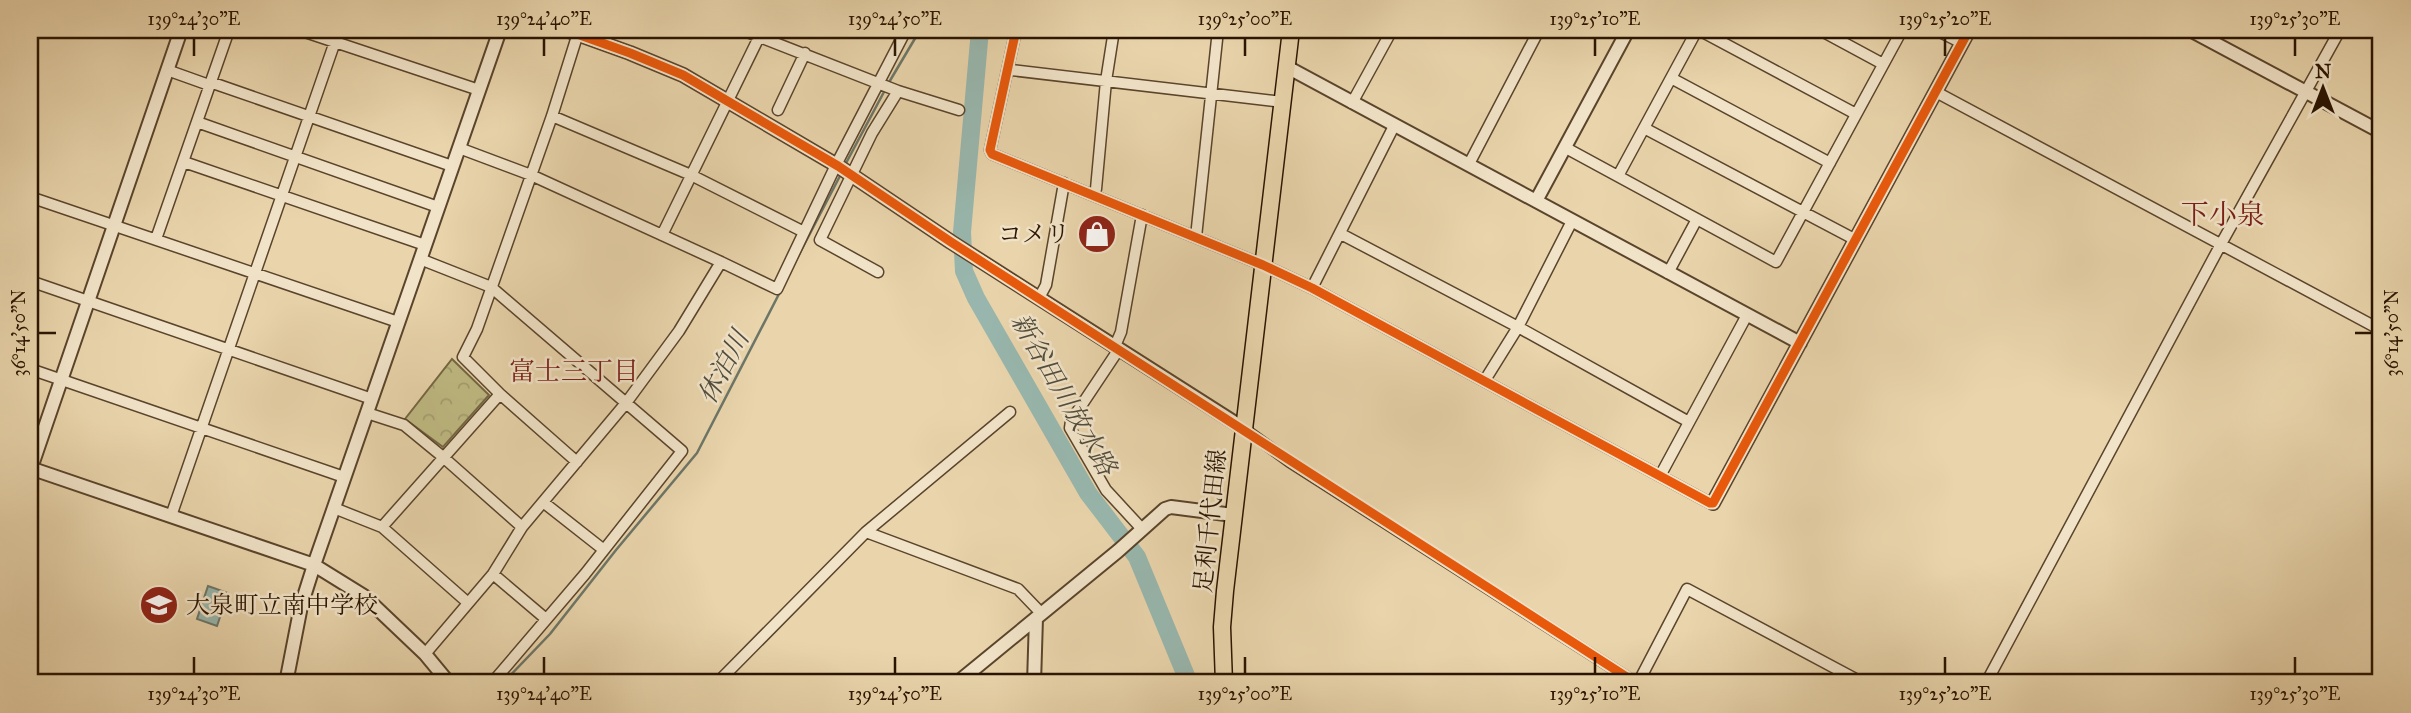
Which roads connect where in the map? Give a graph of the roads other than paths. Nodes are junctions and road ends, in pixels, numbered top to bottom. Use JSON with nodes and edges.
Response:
{"nodes":[{"id":1,"x":181,"y":30,"type":"edge"},
{"id":2,"x":229,"y":30,"type":"edge"},
{"id":3,"x":299,"y":30,"type":"edge"},
{"id":4,"x":339,"y":30,"type":"edge"},
{"id":5,"x":499,"y":30,"type":"edge"},
{"id":6,"x":742,"y":30,"type":"edge"},
{"id":7,"x":906,"y":30,"type":"edge"},
{"id":8,"x":1016,"y":30,"type":"edge"},
{"id":9,"x":1115,"y":30,"type":"edge"},
{"id":10,"x":1218,"y":30,"type":"edge"},
{"id":11,"x":1292,"y":30,"type":"edge"},
{"id":12,"x":1392,"y":30,"type":"edge"},
{"id":13,"x":1539,"y":30,"type":"edge"},
{"id":14,"x":1628,"y":30,"type":"edge"},
{"id":15,"x":1698,"y":30,"type":"edge"},
{"id":16,"x":1820,"y":30,"type":"edge"},
{"id":17,"x":1902,"y":30,"type":"edge"},
{"id":18,"x":1936,"y":30,"type":"edge"},
{"id":19,"x":1969,"y":30,"type":"edge"},
{"id":20,"x":2190,"y":30,"type":"edge"},
{"id":21,"x":2340,"y":30,"type":"edge"},
{"id":22,"x":574,"y":31,"type":"edge"},
{"id":23,"x":761,"y":33,"type":"edge"},
{"id":24,"x":335,"y":42,"type":"junction"},
{"id":25,"x":1962,"y":43,"type":"junction"},
{"id":26,"x":805,"y":53,"type":"junction"},
{"id":27,"x":1883,"y":64,"type":"junction"},
{"id":28,"x":1287,"y":67,"type":"junction"},
{"id":29,"x":167,"y":70,"type":"junction"},
{"id":30,"x":1011,"y":70,"type":"dead end"},
{"id":31,"x":1671,"y":78,"type":"junction"},
{"id":32,"x":881,"y":82,"type":"junction"},
{"id":33,"x":1106,"y":82,"type":"junction"},
{"id":34,"x":210,"y":84,"type":"junction"},
{"id":35,"x":479,"y":90,"type":"junction"},
{"id":36,"x":898,"y":91,"type":"junction"},
{"id":37,"x":1936,"y":92,"type":"junction"},
{"id":38,"x":2306,"y":92,"type":"junction"},
{"id":39,"x":1211,"y":93,"type":"junction"},
{"id":40,"x":726,"y":101,"type":"junction"},
{"id":41,"x":1283,"y":102,"type":"junction"},
{"id":42,"x":1352,"y":103,"type":"junction"},
{"id":43,"x":778,"y":110,"type":"dead end"},
{"id":44,"x":959,"y":110,"type":"dead end"},
{"id":45,"x":1856,"y":114,"type":"junction"},
{"id":46,"x":310,"y":117,"type":"junction"},
{"id":47,"x":552,"y":117,"type":"junction"},
{"id":48,"x":197,"y":122,"type":"junction"},
{"id":49,"x":1394,"y":125,"type":"junction"},
{"id":50,"x":1644,"y":128,"type":"junction"},
{"id":51,"x":2381,"y":132,"type":"edge"},
{"id":52,"x":459,"y":148,"type":"junction"},
{"id":53,"x":1566,"y":148,"type":"junction"},
{"id":54,"x":296,"y":157,"type":"junction"},
{"id":55,"x":184,"y":162,"type":"junction"},
{"id":56,"x":1830,"y":163,"type":"junction"},
{"id":57,"x":1469,"y":164,"type":"junction"},
{"id":58,"x":452,"y":166,"type":"junction"},
{"id":59,"x":843,"y":170,"type":"junction"},
{"id":60,"x":691,"y":174,"type":"junction"},
{"id":61,"x":531,"y":175,"type":"junction"},
{"id":62,"x":1618,"y":176,"type":"junction"},
{"id":63,"x":1064,"y":183,"type":"junction"},
{"id":64,"x":1093,"y":194,"type":"junction"},
{"id":65,"x":283,"y":196,"type":"junction"},
{"id":66,"x":30,"y":197,"type":"edge"},
{"id":67,"x":1536,"y":201,"type":"junction"},
{"id":68,"x":438,"y":207,"type":"junction"},
{"id":69,"x":1803,"y":211,"type":"junction"},
{"id":70,"x":1142,"y":215,"type":"junction"},
{"id":71,"x":1697,"y":219,"type":"junction"},
{"id":72,"x":1572,"y":221,"type":"junction"},
{"id":73,"x":114,"y":225,"type":"junction"},
{"id":74,"x":804,"y":232,"type":"junction"},
{"id":75,"x":1340,"y":234,"type":"junction"},
{"id":76,"x":662,"y":235,"type":"junction"},
{"id":77,"x":1196,"y":236,"type":"junction"},
{"id":78,"x":156,"y":239,"type":"junction"},
{"id":79,"x":1856,"y":240,"type":"junction"},
{"id":80,"x":2221,"y":244,"type":"junction"},
{"id":81,"x":425,"y":245,"type":"junction"},
{"id":82,"x":420,"y":259,"type":"junction"},
{"id":83,"x":721,"y":262,"type":"junction"},
{"id":84,"x":1263,"y":265,"type":"junction"},
{"id":85,"x":878,"y":272,"type":"dead end"},
{"id":86,"x":1668,"y":273,"type":"junction"},
{"id":87,"x":256,"y":274,"type":"junction"},
{"id":88,"x":30,"y":281,"type":"edge"},
{"id":89,"x":491,"y":287,"type":"junction"},
{"id":90,"x":1312,"y":288,"type":"junction"},
{"id":91,"x":1039,"y":298,"type":"junction"},
{"id":92,"x":88,"y":302,"type":"junction"},
{"id":93,"x":1747,"y":315,"type":"junction"},
{"id":94,"x":398,"y":322,"type":"junction"},
{"id":95,"x":1518,"y":327,"type":"junction"},
{"id":96,"x":2381,"y":330,"type":"edge"},
{"id":97,"x":1800,"y":343,"type":"junction"},
{"id":98,"x":1117,"y":347,"type":"junction"},
{"id":99,"x":229,"y":350,"type":"junction"},
{"id":100,"x":30,"y":369,"type":"edge"},
{"id":101,"x":61,"y":380,"type":"junction"},
{"id":102,"x":1485,"y":380,"type":"junction"},
{"id":103,"x":500,"y":394,"type":"junction"},
{"id":104,"x":372,"y":399,"type":"junction"},
{"id":105,"x":626,"y":403,"type":"junction"},
{"id":106,"x":1010,"y":412,"type":"dead end"},
{"id":107,"x":367,"y":413,"type":"junction"},
{"id":108,"x":1689,"y":422,"type":"junction"},
{"id":109,"x":202,"y":428,"type":"junction"},
{"id":110,"x":1243,"y":428,"type":"junction"},
{"id":111,"x":443,"y":457,"type":"junction"},
{"id":112,"x":577,"y":462,"type":"junction"},
{"id":113,"x":30,"y":469,"type":"edge"},
{"id":114,"x":1660,"y":476,"type":"junction"},
{"id":115,"x":344,"y":477,"type":"junction"},
{"id":116,"x":543,"y":502,"type":"junction"},
{"id":117,"x":1713,"y":503,"type":"joint"},
{"id":118,"x":334,"y":508,"type":"junction"},
{"id":119,"x":1233,"y":515,"type":"junction"},
{"id":120,"x":171,"y":516,"type":"junction"},
{"id":121,"x":382,"y":527,"type":"junction"},
{"id":122,"x":522,"y":527,"type":"junction"},
{"id":123,"x":866,"y":532,"type":"junction"},
{"id":124,"x":1137,"y":534,"type":"junction"},
{"id":125,"x":604,"y":550,"type":"junction"},
{"id":126,"x":314,"y":565,"type":"junction"},
{"id":127,"x":493,"y":575,"type":"junction"},
{"id":128,"x":467,"y":602,"type":"junction"},
{"id":129,"x":1038,"y":616,"type":"junction"},
{"id":130,"x":546,"y":619,"type":"junction"},
{"id":131,"x":425,"y":653,"type":"junction"},
{"id":132,"x":286,"y":683,"type":"edge"},
{"id":133,"x":449,"y":683,"type":"edge"},
{"id":134,"x":492,"y":683,"type":"edge"},
{"id":135,"x":717,"y":683,"type":"edge"},
{"id":136,"x":957,"y":683,"type":"edge"},
{"id":137,"x":1034,"y":683,"type":"edge"},
{"id":138,"x":1224,"y":683,"type":"edge"},
{"id":139,"x":1637,"y":683,"type":"edge"},
{"id":140,"x":1863,"y":683,"type":"edge"},
{"id":141,"x":1986,"y":683,"type":"edge"}],
"edges":[{"from":1,"to":29,"type":"street"},
{"from":2,"to":34,"type":"street"},
{"from":3,"to":24,"type":"street"},
{"from":4,"to":24,"type":"street"},
{"from":5,"to":35,"type":"street"},
{"from":6,"to":23,"type":"street"},
{"from":7,"to":32,"type":"street"},
{"from":8,"to":63,"type":"street"},
{"from":9,"to":33,"type":"street"},
{"from":10,"to":39,"type":"street"},
{"from":11,"to":28,"type":"main road","name":"足利千代田線"},
{"from":12,"to":42,"type":"street"},
{"from":13,"to":57,"type":"street"},
{"from":14,"to":53,"type":"street"},
{"from":15,"to":31,"type":"street"},
{"from":15,"to":45,"type":"street"},
{"from":16,"to":27,"type":"street"},
{"from":17,"to":27,"type":"street"},
{"from":18,"to":25,"type":"street"},
{"from":19,"to":25,"type":"street"},
{"from":20,"to":38,"type":"street"},
{"from":21,"to":38,"type":"street"},
{"from":22,"to":40,"type":"street"},
{"from":22,"to":47,"type":"street"},
{"from":23,"to":26,"type":"street"},
{"from":23,"to":40,"type":"street"},
{"from":24,"to":35,"type":"street"},
{"from":24,"to":46,"type":"street"},
{"from":25,"to":37,"type":"street"},
{"from":26,"to":32,"type":"street"},
{"from":26,"to":43,"type":"street"},
{"from":27,"to":45,"type":"street"},
{"from":28,"to":41,"type":"main road","name":"足利千代田線"},
{"from":28,"to":42,"type":"street"},
{"from":29,"to":34,"type":"street"},
{"from":29,"to":73,"type":"street"},
{"from":30,"to":33,"type":"street"},
{"from":31,"to":50,"type":"street"},
{"from":31,"to":56,"type":"street"},
{"from":32,"to":36,"type":"street"},
{"from":32,"to":59,"type":"street"},
{"from":33,"to":39,"type":"street"},
{"from":33,"to":64,"type":"street"},
{"from":34,"to":46,"type":"street"},
{"from":34,"to":48,"type":"street"},
{"from":35,"to":52,"type":"street"},
{"from":36,"to":44,"type":"street"},
{"from":36,"to":59,"type":"street"},
{"from":37,"to":79,"type":"street"},
{"from":37,"to":80,"type":"street"},
{"from":38,"to":51,"type":"street"},
{"from":38,"to":80,"type":"street"},
{"from":39,"to":41,"type":"street"},
{"from":39,"to":77,"type":"street"},
{"from":40,"to":59,"type":"street"},
{"from":40,"to":60,"type":"street"},
{"from":41,"to":84,"type":"main road","name":"足利千代田線"},
{"from":42,"to":49,"type":"street"},
{"from":45,"to":56,"type":"street"},
{"from":46,"to":54,"type":"street"},
{"from":46,"to":58,"type":"street"},
{"from":47,"to":60,"type":"street"},
{"from":47,"to":61,"type":"street"},
{"from":48,"to":54,"type":"street"},
{"from":48,"to":55,"type":"street"},
{"from":49,"to":57,"type":"street"},
{"from":49,"to":75,"type":"street"},
{"from":50,"to":62,"type":"street"},
{"from":50,"to":69,"type":"street"},
{"from":52,"to":58,"type":"street"},
{"from":52,"to":61,"type":"street"},
{"from":53,"to":62,"type":"street"},
{"from":53,"to":67,"type":"street"},
{"from":54,"to":65,"type":"street"},
{"from":54,"to":68,"type":"street"},
{"from":55,"to":65,"type":"street"},
{"from":55,"to":78,"type":"street"},
{"from":56,"to":69,"type":"street"},
{"from":57,"to":67,"type":"street"},
{"from":58,"to":68,"type":"street"},
{"from":59,"to":74,"type":"street"},
{"from":59,"to":85,"type":"street"},
{"from":59,"to":91,"type":"street"},
{"from":60,"to":74,"type":"street"},
{"from":60,"to":76,"type":"street"},
{"from":61,"to":76,"type":"street"},
{"from":61,"to":89,"type":"street"},
{"from":62,"to":71,"type":"street"},
{"from":63,"to":64,"type":"street"},
{"from":63,"to":91,"type":"street"},
{"from":64,"to":70,"type":"street"},
{"from":65,"to":81,"type":"street"},
{"from":65,"to":87,"type":"street"},
{"from":66,"to":73,"type":"street"},
{"from":67,"to":72,"type":"street"},
{"from":68,"to":81,"type":"street"},
{"from":69,"to":71,"type":"street"},
{"from":69,"to":79,"type":"street"},
{"from":70,"to":77,"type":"street"},
{"from":70,"to":98,"type":"street"},
{"from":71,"to":86,"type":"street"},
{"from":72,"to":86,"type":"street"},
{"from":72,"to":95,"type":"street"},
{"from":73,"to":78,"type":"street"},
{"from":73,"to":92,"type":"street"},
{"from":74,"to":83,"type":"street"},
{"from":75,"to":90,"type":"street"},
{"from":75,"to":95,"type":"street"},
{"from":76,"to":83,"type":"street"},
{"from":77,"to":84,"type":"street"},
{"from":78,"to":87,"type":"street"},
{"from":79,"to":97,"type":"street"},
{"from":80,"to":96,"type":"street"},
{"from":80,"to":141,"type":"street"},
{"from":81,"to":82,"type":"street"},
{"from":82,"to":89,"type":"street"},
{"from":82,"to":94,"type":"street"},
{"from":83,"to":105,"type":"street"},
{"from":84,"to":90,"type":"street"},
{"from":84,"to":110,"type":"main road","name":"足利千代田線"},
{"from":86,"to":93,"type":"street"},
{"from":87,"to":94,"type":"street"},
{"from":87,"to":99,"type":"street"},
{"from":88,"to":92,"type":"street"},
{"from":89,"to":103,"type":"street"},
{"from":89,"to":105,"type":"street"},
{"from":90,"to":102,"type":"street"},
{"from":91,"to":98,"type":"street"},
{"from":92,"to":99,"type":"street"},
{"from":92,"to":101,"type":"street"},
{"from":93,"to":97,"type":"street"},
{"from":93,"to":108,"type":"street"},
{"from":94,"to":104,"type":"street"},
{"from":95,"to":102,"type":"street"},
{"from":95,"to":108,"type":"street"},
{"from":97,"to":117,"type":"street"},
{"from":98,"to":110,"type":"street"},
{"from":98,"to":124,"type":"street"},
{"from":99,"to":104,"type":"street"},
{"from":99,"to":109,"type":"street"},
{"from":100,"to":101,"type":"street"},
{"from":101,"to":109,"type":"street"},
{"from":101,"to":113,"type":"street"},
{"from":102,"to":114,"type":"street"},
{"from":103,"to":111,"type":"street"},
{"from":103,"to":112,"type":"street"},
{"from":104,"to":107,"type":"street"},
{"from":105,"to":112,"type":"street"},
{"from":105,"to":125,"type":"street"},
{"from":106,"to":123,"type":"street"},
{"from":107,"to":111,"type":"street"},
{"from":107,"to":115,"type":"street"},
{"from":108,"to":114,"type":"street"},
{"from":109,"to":115,"type":"street"},
{"from":109,"to":120,"type":"street"},
{"from":110,"to":119,"type":"main road","name":"足利千代田線"},
{"from":110,"to":139,"type":"street"},
{"from":111,"to":121,"type":"street"},
{"from":111,"to":122,"type":"street"},
{"from":112,"to":116,"type":"street"},
{"from":113,"to":120,"type":"street"},
{"from":114,"to":117,"type":"street"},
{"from":115,"to":118,"type":"street"},
{"from":116,"to":122,"type":"street"},
{"from":116,"to":125,"type":"street"},
{"from":118,"to":121,"type":"street"},
{"from":118,"to":126,"type":"street"},
{"from":119,"to":124,"type":"street"},
{"from":119,"to":138,"type":"main road","name":"足利千代田線"},
{"from":120,"to":126,"type":"street"},
{"from":121,"to":128,"type":"street"},
{"from":122,"to":127,"type":"street"},
{"from":123,"to":129,"type":"street"},
{"from":123,"to":135,"type":"street"},
{"from":124,"to":129,"type":"street"},
{"from":125,"to":130,"type":"street"},
{"from":126,"to":131,"type":"street"},
{"from":126,"to":132,"type":"street"},
{"from":127,"to":128,"type":"street"},
{"from":127,"to":130,"type":"street"},
{"from":128,"to":131,"type":"street"},
{"from":129,"to":136,"type":"street"},
{"from":129,"to":137,"type":"street"},
{"from":130,"to":134,"type":"street"},
{"from":131,"to":133,"type":"street"},
{"from":139,"to":140,"type":"street"}]}
